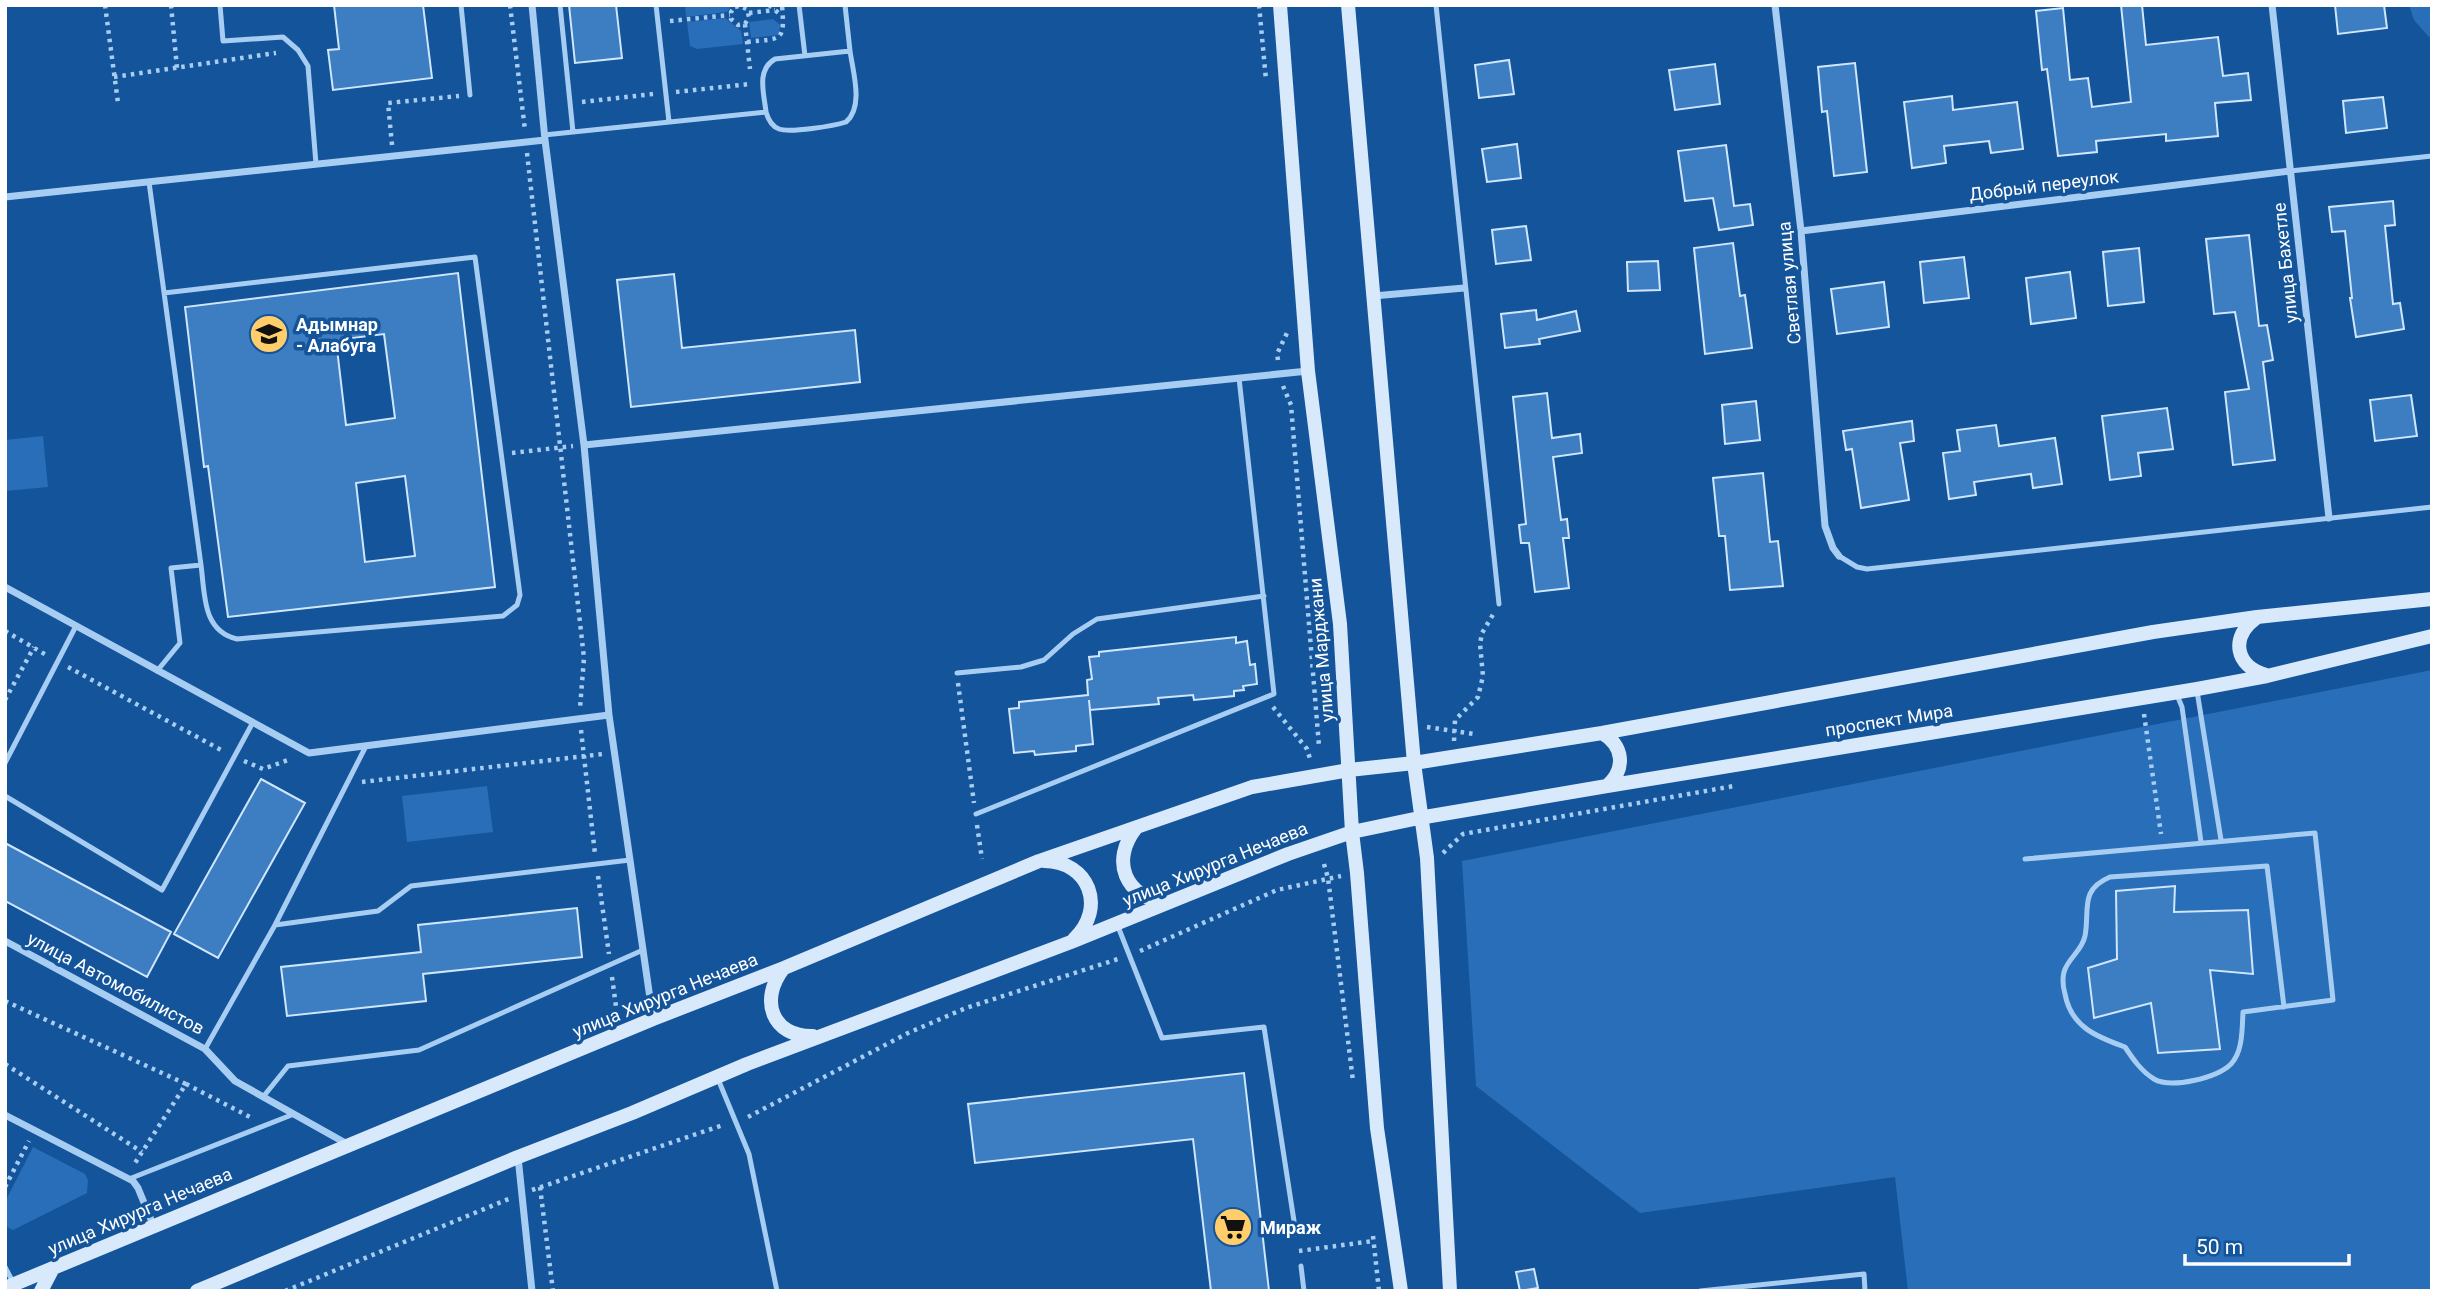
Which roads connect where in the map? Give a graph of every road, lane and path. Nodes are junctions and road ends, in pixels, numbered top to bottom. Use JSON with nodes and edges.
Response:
{"nodes":[{"id":1,"x":106,"y":5,"type":"edge"},
{"id":2,"x":171,"y":5,"type":"edge"},
{"id":3,"x":220,"y":5,"type":"edge"},
{"id":4,"x":461,"y":5,"type":"edge"},
{"id":5,"x":510,"y":5,"type":"edge"},
{"id":6,"x":532,"y":5,"type":"edge"},
{"id":7,"x":560,"y":5,"type":"edge"},
{"id":8,"x":656,"y":5,"type":"edge"},
{"id":9,"x":769,"y":5,"type":"edge"},
{"id":10,"x":782,"y":5,"type":"edge"},
{"id":11,"x":799,"y":5,"type":"edge"},
{"id":12,"x":845,"y":5,"type":"edge"},
{"id":13,"x":1280,"y":5,"type":"edge"},
{"id":14,"x":1348,"y":5,"type":"edge"},
{"id":15,"x":1436,"y":5,"type":"edge"},
{"id":16,"x":1775,"y":5,"type":"edge"},
{"id":17,"x":2272,"y":5,"type":"edge"},
{"id":18,"x":736,"y":6,"type":"edge"},
{"id":19,"x":775,"y":10,"type":"junction"},
{"id":20,"x":749,"y":13,"type":"junction"},
{"id":21,"x":730,"y":15,"type":"junction"},
{"id":22,"x":783,"y":17,"type":"junction"},
{"id":23,"x":658,"y":23,"type":"junction"},
{"id":24,"x":745,"y":24,"type":"junction"},
{"id":25,"x":747,"y":42,"type":"junction"},
{"id":26,"x":298,"y":50,"type":"junction"},
{"id":27,"x":850,"y":51,"type":"junction"},
{"id":28,"x":805,"y":56,"type":"junction"},
{"id":29,"x":177,"y":68,"type":"junction"},
{"id":30,"x":114,"y":77,"type":"junction"},
{"id":31,"x":752,"y":84,"type":"dead end"},
{"id":32,"x":470,"y":95,"type":"joint"},
{"id":33,"x":118,"y":103,"type":"dead end"},
{"id":34,"x":766,"y":112,"type":"junction"},
{"id":35,"x":669,"y":122,"type":"junction"},
{"id":36,"x":573,"y":132,"type":"junction"},
{"id":37,"x":544,"y":138,"type":"junction"},
{"id":38,"x":526,"y":142,"type":"junction"},
{"id":39,"x":393,"y":156,"type":"junction"},
{"id":40,"x":2432,"y":156,"type":"edge"},
{"id":41,"x":316,"y":164,"type":"junction"},
{"id":42,"x":2290,"y":171,"type":"junction"},
{"id":43,"x":149,"y":182,"type":"junction"},
{"id":44,"x":5,"y":197,"type":"edge"},
{"id":45,"x":1801,"y":231,"type":"junction"},
{"id":46,"x":1464,"y":288,"type":"junction"},
{"id":47,"x":164,"y":293,"type":"junction"},
{"id":48,"x":1372,"y":296,"type":"junction"},
{"id":49,"x":1308,"y":371,"type":"junction"},
{"id":50,"x":1239,"y":378,"type":"junction"},
{"id":51,"x":584,"y":445,"type":"junction"},
{"id":52,"x":561,"y":447,"type":"junction"},
{"id":53,"x":501,"y":454,"type":"junction"},
{"id":54,"x":2432,"y":507,"type":"edge"},
{"id":55,"x":2329,"y":518,"type":"junction"},
{"id":56,"x":1839,"y":556,"type":"joint"},
{"id":57,"x":201,"y":565,"type":"junction"},
{"id":58,"x":5,"y":587,"type":"edge"},
{"id":59,"x":1264,"y":596,"type":"junction"},
{"id":60,"x":2432,"y":598,"type":"edge"},
{"id":61,"x":1499,"y":604,"type":"joint"},
{"id":62,"x":2257,"y":617,"type":"junction"},
{"id":63,"x":76,"y":626,"type":"junction"},
{"id":64,"x":5,"y":631,"type":"edge"},
{"id":65,"x":2432,"y":636,"type":"edge"},
{"id":66,"x":34,"y":648,"type":"junction"},
{"id":67,"x":58,"y":661,"type":"junction"},
{"id":68,"x":157,"y":671,"type":"junction"},
{"id":69,"x":957,"y":673,"type":"joint"},
{"id":70,"x":2267,"y":676,"type":"junction"},
{"id":71,"x":2197,"y":689,"type":"junction"},
{"id":72,"x":2176,"y":692,"type":"junction"},
{"id":73,"x":1266,"y":698,"type":"junction"},
{"id":74,"x":5,"y":700,"type":"edge"},
{"id":75,"x":2144,"y":714,"type":"dead end"},
{"id":76,"x":609,"y":715,"type":"junction"},
{"id":77,"x":579,"y":719,"type":"junction"},
{"id":78,"x":252,"y":724,"type":"junction"},
{"id":79,"x":1453,"y":731,"type":"dead end"},
{"id":80,"x":1602,"y":733,"type":"junction"},
{"id":81,"x":366,"y":746,"type":"junction"},
{"id":82,"x":615,"y":752,"type":"junction"},
{"id":83,"x":309,"y":753,"type":"junction"},
{"id":84,"x":584,"y":756,"type":"junction"},
{"id":85,"x":234,"y":757,"type":"junction"},
{"id":86,"x":5,"y":763,"type":"edge"},
{"id":87,"x":1414,"y":763,"type":"junction"},
{"id":88,"x":1313,"y":770,"type":"dead end"},
{"id":89,"x":1349,"y":770,"type":"junction"},
{"id":90,"x":347,"y":783,"type":"junction"},
{"id":91,"x":1607,"y":786,"type":"junction"},
{"id":92,"x":5,"y":796,"type":"edge"},
{"id":93,"x":976,"y":814,"type":"junction"},
{"id":94,"x":1419,"y":818,"type":"junction"},
{"id":95,"x":1136,"y":828,"type":"junction"},
{"id":96,"x":1352,"y":832,"type":"junction"},
{"id":97,"x":2221,"y":840,"type":"junction"},
{"id":98,"x":2201,"y":842,"type":"junction"},
{"id":99,"x":2163,"y":846,"type":"junction"},
{"id":100,"x":982,"y":859,"type":"dead end"},
{"id":101,"x":2025,"y":859,"type":"dead end"},
{"id":102,"x":630,"y":860,"type":"junction"},
{"id":103,"x":1039,"y":860,"type":"junction"},
{"id":104,"x":596,"y":864,"type":"junction"},
{"id":105,"x":1341,"y":876,"type":"dead end"},
{"id":106,"x":1166,"y":903,"type":"junction"},
{"id":107,"x":1117,"y":924,"type":"junction"},
{"id":108,"x":275,"y":925,"type":"junction"},
{"id":109,"x":5,"y":941,"type":"edge"},
{"id":110,"x":1071,"y":942,"type":"junction"},
{"id":111,"x":643,"y":950,"type":"junction"},
{"id":112,"x":1130,"y":955,"type":"junction"},
{"id":113,"x":611,"y":965,"type":"junction"},
{"id":114,"x":784,"y":968,"type":"junction"},
{"id":115,"x":5,"y":1001,"type":"edge"},
{"id":116,"x":2284,"y":1007,"type":"junction"},
{"id":117,"x":617,"y":1014,"type":"dead end"},
{"id":118,"x":653,"y":1019,"type":"junction"},
{"id":119,"x":818,"y":1036,"type":"junction"},
{"id":120,"x":205,"y":1049,"type":"junction"},
{"id":121,"x":5,"y":1064,"type":"edge"},
{"id":122,"x":717,"y":1077,"type":"junction"},
{"id":123,"x":186,"y":1084,"type":"junction"},
{"id":124,"x":263,"y":1097,"type":"junction"},
{"id":125,"x":294,"y":1114,"type":"junction"},
{"id":126,"x":5,"y":1115,"type":"edge"},
{"id":127,"x":735,"y":1121,"type":"junction"},
{"id":128,"x":266,"y":1125,"type":"junction"},
{"id":129,"x":34,"y":1130,"type":"junction"},
{"id":130,"x":349,"y":1146,"type":"junction"},
{"id":131,"x":142,"y":1152,"type":"junction"},
{"id":132,"x":518,"y":1157,"type":"junction"},
{"id":133,"x":128,"y":1178,"type":"junction"},
{"id":134,"x":5,"y":1187,"type":"edge"},
{"id":135,"x":540,"y":1187,"type":"junction"},
{"id":136,"x":522,"y":1195,"type":"junction"},
{"id":137,"x":154,"y":1227,"type":"junction"},
{"id":138,"x":1296,"y":1234,"type":"joint"},
{"id":139,"x":1373,"y":1241,"type":"dead end"},
{"id":140,"x":1299,"y":1251,"type":"junction"},
{"id":141,"x":1301,"y":1266,"type":"joint"},
{"id":142,"x":5,"y":1267,"type":"edge"},
{"id":143,"x":53,"y":1269,"type":"junction"},
{"id":144,"x":10,"y":1286,"type":"edge"},
{"id":145,"x":41,"y":1291,"type":"edge"},
{"id":146,"x":197,"y":1291,"type":"edge"},
{"id":147,"x":285,"y":1291,"type":"edge"},
{"id":148,"x":532,"y":1291,"type":"edge"},
{"id":149,"x":553,"y":1291,"type":"edge"},
{"id":150,"x":777,"y":1291,"type":"edge"},
{"id":151,"x":1304,"y":1291,"type":"edge"},
{"id":152,"x":1401,"y":1291,"type":"edge"},
{"id":153,"x":1450,"y":1291,"type":"edge"},
{"id":154,"x":1700,"y":1291,"type":"edge"},
{"id":155,"x":1865,"y":1291,"type":"edge"}],
"edges":[{"from":1,"to":30,"type":"path"},
{"from":2,"to":29,"type":"path"},
{"from":3,"to":26,"type":"lane"},
{"from":4,"to":32,"type":"lane"},
{"from":5,"to":38,"type":"path"},
{"from":6,"to":37,"type":"street"},
{"from":7,"to":36,"type":"lane"},
{"from":8,"to":23,"type":"lane"},
{"from":9,"to":19,"type":"path"},
{"from":10,"to":22,"type":"path"},
{"from":11,"to":28,"type":"lane"},
{"from":12,"to":27,"type":"lane"},
{"from":13,"to":49,"type":"main road","name":"улица Марджани"},
{"from":14,"to":48,"type":"main road"},
{"from":15,"to":46,"type":"lane"},
{"from":16,"to":45,"type":"street","name":"Светлая улица"},
{"from":17,"to":42,"type":"street","name":"улица Бахетле"},
{"from":18,"to":20,"type":"path"},
{"from":18,"to":21,"type":"path"},
{"from":19,"to":20,"type":"path"},
{"from":19,"to":22,"type":"path"},
{"from":20,"to":24,"type":"path"},
{"from":21,"to":23,"type":"path"},
{"from":21,"to":24,"type":"path"},
{"from":22,"to":25,"type":"path"},
{"from":23,"to":35,"type":"lane"},
{"from":24,"to":25,"type":"path"},
{"from":25,"to":31,"type":"path"},
{"from":26,"to":29,"type":"path"},
{"from":26,"to":41,"type":"lane"},
{"from":27,"to":28,"type":"lane"},
{"from":27,"to":34,"type":"lane"},
{"from":28,"to":34,"type":"lane"},
{"from":29,"to":30,"type":"path"},
{"from":30,"to":33,"type":"path"},
{"from":32,"to":39,"type":"path"},
{"from":34,"to":35,"type":"lane"},
{"from":35,"to":36,"type":"lane"},
{"from":36,"to":37,"type":"lane"},
{"from":37,"to":38,"type":"street"},
{"from":37,"to":51,"type":"street"},
{"from":38,"to":39,"type":"street"},
{"from":38,"to":52,"type":"path"},
{"from":39,"to":41,"type":"street"},
{"from":40,"to":42,"type":"lane"},
{"from":41,"to":43,"type":"street"},
{"from":42,"to":45,"type":"street","name":"Добрый переулок"},
{"from":42,"to":55,"type":"street","name":"улица Бахетле"},
{"from":43,"to":44,"type":"street"},
{"from":43,"to":47,"type":"lane"},
{"from":45,"to":56,"type":"street","name":"Светлая улица"},
{"from":46,"to":48,"type":"street"},
{"from":46,"to":61,"type":"lane"},
{"from":47,"to":53,"type":"lane"},
{"from":47,"to":57,"type":"lane"},
{"from":48,"to":87,"type":"main road"},
{"from":49,"to":50,"type":"street"},
{"from":49,"to":89,"type":"main road","name":"улица Марджани"},
{"from":50,"to":51,"type":"street"},
{"from":50,"to":59,"type":"lane"},
{"from":51,"to":52,"type":"path"},
{"from":51,"to":76,"type":"street"},
{"from":52,"to":53,"type":"path"},
{"from":52,"to":77,"type":"path"},
{"from":53,"to":57,"type":"lane"},
{"from":54,"to":55,"type":"lane"},
{"from":55,"to":56,"type":"lane"},
{"from":57,"to":68,"type":"lane"},
{"from":58,"to":63,"type":"street"},
{"from":59,"to":69,"type":"lane"},
{"from":59,"to":73,"type":"lane"},
{"from":60,"to":62,"type":"main road"},
{"from":61,"to":79,"type":"path"},
{"from":62,"to":70,"type":"main road"},
{"from":62,"to":80,"type":"main road"},
{"from":63,"to":67,"type":"lane"},
{"from":63,"to":68,"type":"street"},
{"from":64,"to":66,"type":"path"},
{"from":65,"to":70,"type":"main road","name":"проспект Мира"},
{"from":66,"to":67,"type":"path"},
{"from":66,"to":74,"type":"path"},
{"from":67,"to":85,"type":"path"},
{"from":67,"to":86,"type":"lane"},
{"from":68,"to":78,"type":"street"},
{"from":69,"to":93,"type":"path"},
{"from":70,"to":71,"type":"main road","name":"проспект Мира"},
{"from":71,"to":72,"type":"main road","name":"проспект Мира"},
{"from":71,"to":97,"type":"lane"},
{"from":72,"to":91,"type":"main road","name":"проспект Мира"},
{"from":72,"to":98,"type":"lane"},
{"from":73,"to":88,"type":"path"},
{"from":73,"to":93,"type":"lane"},
{"from":75,"to":99,"type":"path"},
{"from":76,"to":77,"type":"street"},
{"from":76,"to":82,"type":"street"},
{"from":77,"to":81,"type":"street"},
{"from":77,"to":84,"type":"path"},
{"from":78,"to":83,"type":"street"},
{"from":78,"to":85,"type":"lane"},
{"from":80,"to":87,"type":"main road"},
{"from":80,"to":91,"type":"main road"},
{"from":81,"to":83,"type":"street"},
{"from":81,"to":90,"type":"lane"},
{"from":82,"to":84,"type":"path"},
{"from":82,"to":102,"type":"street"},
{"from":83,"to":85,"type":"path"},
{"from":84,"to":90,"type":"path"},
{"from":84,"to":104,"type":"path"},
{"from":85,"to":92,"type":"lane"},
{"from":87,"to":89,"type":"main road"},
{"from":87,"to":94,"type":"main road"},
{"from":89,"to":95,"type":"main road","name":"улица Хирурга Нечаева"},
{"from":89,"to":96,"type":"main road","name":"улица Марджани"},
{"from":90,"to":108,"type":"lane"},
{"from":91,"to":94,"type":"main road","name":"проспект Мира"},
{"from":93,"to":100,"type":"path"},
{"from":94,"to":96,"type":"main road","name":"проспект Мира"},
{"from":94,"to":153,"type":"main road"},
{"from":95,"to":103,"type":"main road","name":"улица Хирурга Нечаева"},
{"from":95,"to":106,"type":"main road"},
{"from":96,"to":106,"type":"main road","name":"улица Хирурга Нечаева"},
{"from":96,"to":152,"type":"main road","name":"улица Марджани"},
{"from":97,"to":98,"type":"lane"},
{"from":97,"to":116,"type":"lane"},
{"from":98,"to":99,"type":"lane"},
{"from":99,"to":101,"type":"lane"},
{"from":102,"to":104,"type":"lane"},
{"from":102,"to":111,"type":"street"},
{"from":103,"to":110,"type":"main road"},
{"from":103,"to":114,"type":"main road","name":"улица Хирурга Нечаева"},
{"from":104,"to":108,"type":"lane"},
{"from":104,"to":113,"type":"path"},
{"from":105,"to":112,"type":"path"},
{"from":106,"to":107,"type":"main road","name":"улица Хирурга Нечаева"},
{"from":107,"to":110,"type":"main road","name":"улица Хирурга Нечаева"},
{"from":107,"to":112,"type":"lane"},
{"from":108,"to":120,"type":"lane"},
{"from":109,"to":120,"type":"street","name":"улица Автомобилистов"},
{"from":110,"to":119,"type":"main road","name":"улица Хирурга Нечаева"},
{"from":111,"to":113,"type":"lane"},
{"from":111,"to":118,"type":"street"},
{"from":112,"to":127,"type":"path"},
{"from":112,"to":138,"type":"lane"},
{"from":113,"to":117,"type":"path"},
{"from":113,"to":124,"type":"lane"},
{"from":114,"to":118,"type":"main road","name":"улица Хирурга Нечаева"},
{"from":114,"to":119,"type":"main road"},
{"from":115,"to":123,"type":"path"},
{"from":116,"to":116,"type":"lane"},
{"from":118,"to":130,"type":"main road","name":"улица Хирурга Нечаева"},
{"from":119,"to":122,"type":"main road","name":"улица Хирурга Нечаева"},
{"from":120,"to":124,"type":"street","name":"улица Автомобилистов"},
{"from":121,"to":131,"type":"path"},
{"from":122,"to":127,"type":"lane"},
{"from":122,"to":132,"type":"main road","name":"улица Хирурга Нечаева"},
{"from":123,"to":128,"type":"path"},
{"from":123,"to":131,"type":"path"},
{"from":124,"to":125,"type":"street","name":"улица Автомобилистов"},
{"from":125,"to":128,"type":"lane"},
{"from":125,"to":130,"type":"street","name":"улица Автомобилистов"},
{"from":126,"to":129,"type":"street"},
{"from":127,"to":135,"type":"path"},
{"from":127,"to":150,"type":"lane"},
{"from":128,"to":133,"type":"lane"},
{"from":129,"to":133,"type":"street"},
{"from":129,"to":134,"type":"path"},
{"from":130,"to":137,"type":"main road","name":"улица Хирурга Нечаева"},
{"from":131,"to":133,"type":"path"},
{"from":132,"to":136,"type":"street"},
{"from":132,"to":146,"type":"main road","name":"улица Хирурга Нечаева"},
{"from":133,"to":137,"type":"street"},
{"from":135,"to":136,"type":"path"},
{"from":135,"to":149,"type":"path"},
{"from":136,"to":147,"type":"path"},
{"from":136,"to":148,"type":"street"},
{"from":137,"to":143,"type":"main road","name":"улица Хирурга Нечаева"},
{"from":138,"to":140,"type":"path"},
{"from":139,"to":140,"type":"path"},
{"from":140,"to":141,"type":"path"},
{"from":141,"to":151,"type":"lane"},
{"from":142,"to":144,"type":"lane"},
{"from":143,"to":144,"type":"main road","name":"улица Хирурга Нечаева"},
{"from":143,"to":145,"type":"main road"},
{"from":154,"to":155,"type":"lane"}]}
